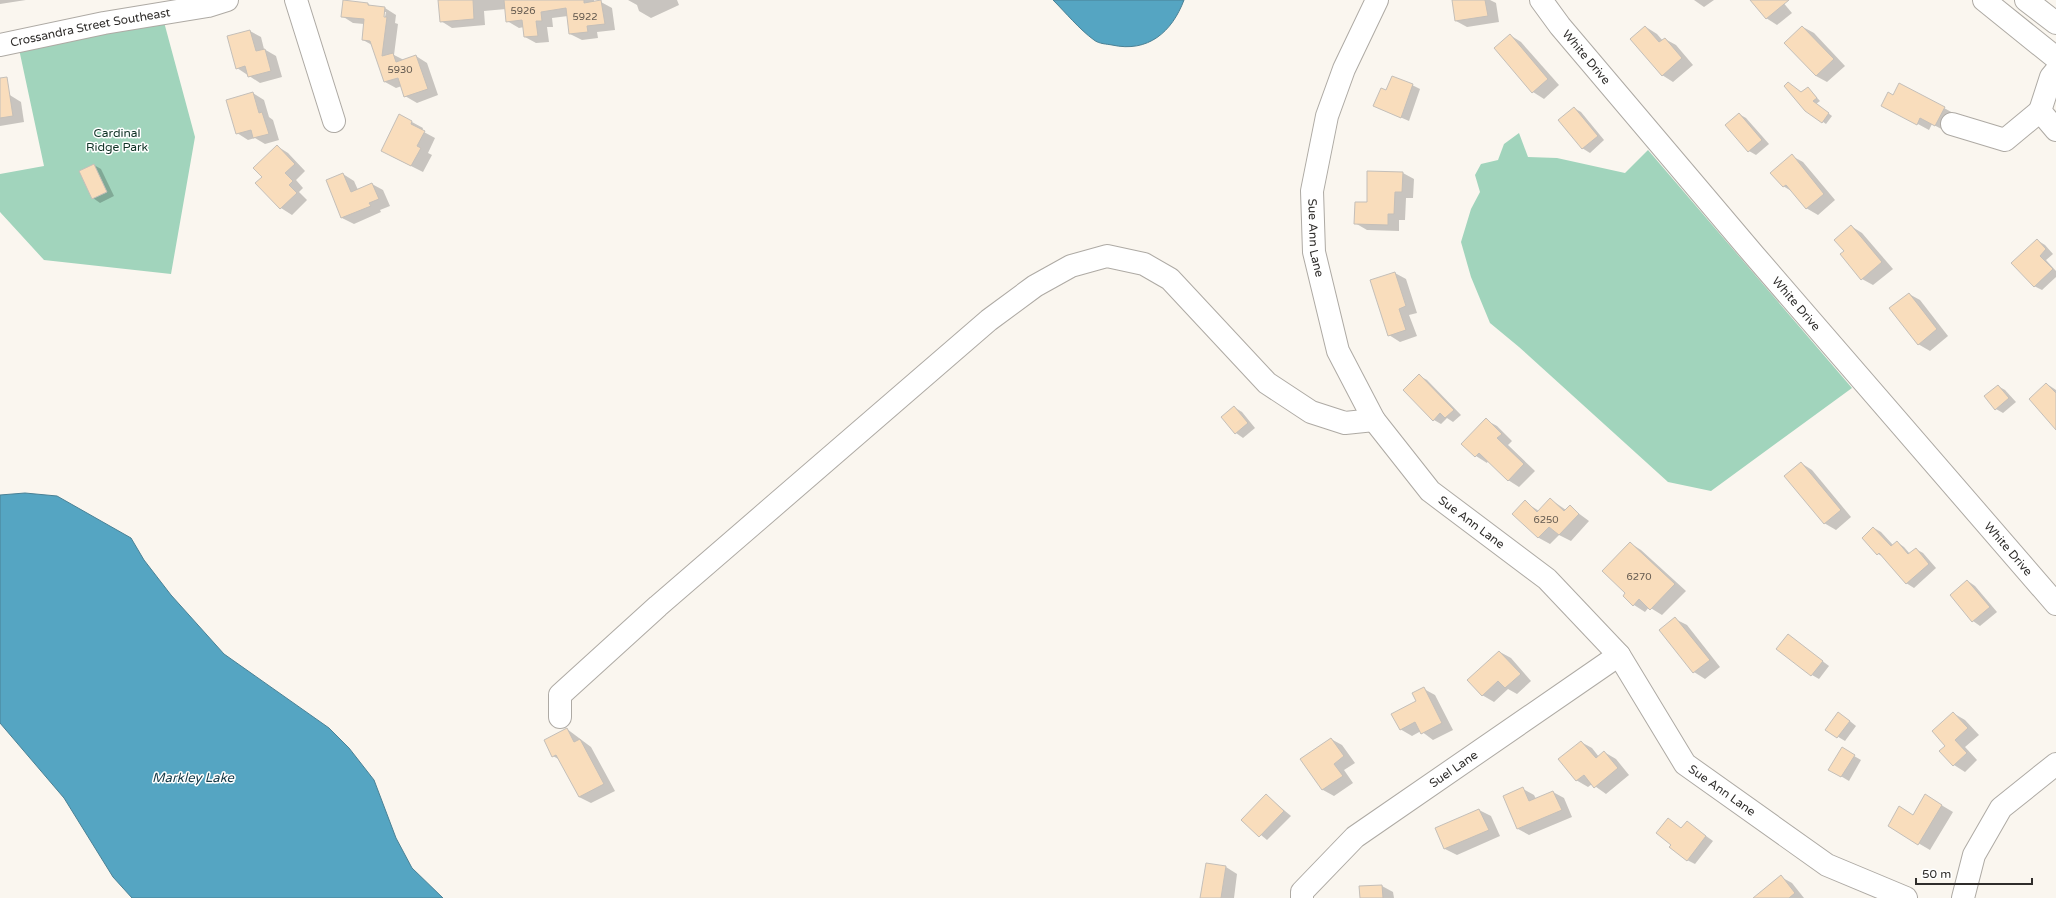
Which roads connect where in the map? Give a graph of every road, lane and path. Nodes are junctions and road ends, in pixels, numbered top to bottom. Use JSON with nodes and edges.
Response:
{"nodes":[{"id":1,"x":227,"y":0,"type":"edge"},
{"id":2,"x":296,"y":0,"type":"edge"},
{"id":3,"x":1377,"y":0,"type":"edge"},
{"id":4,"x":1541,"y":0,"type":"edge"},
{"id":5,"x":1984,"y":0,"type":"edge"},
{"id":6,"x":2026,"y":0,"type":"edge"},
{"id":7,"x":2056,"y":23,"type":"edge"},
{"id":8,"x":0,"y":45,"type":"edge"},
{"id":9,"x":2056,"y":58,"type":"edge"},
{"id":10,"x":2056,"y":71,"type":"edge"},
{"id":11,"x":2040,"y":111,"type":"junction"},
{"id":12,"x":334,"y":121,"type":"dead end"},
{"id":13,"x":1952,"y":124,"type":"dead end"},
{"id":14,"x":2056,"y":130,"type":"edge"},
{"id":15,"x":1374,"y":420,"type":"junction"},
{"id":16,"x":2056,"y":604,"type":"edge"},
{"id":17,"x":1619,"y":655,"type":"junction"},
{"id":18,"x":560,"y":717,"type":"dead end"},
{"id":19,"x":2056,"y":764,"type":"edge"},
{"id":20,"x":1302,"y":898,"type":"edge"},
{"id":21,"x":1906,"y":898,"type":"edge"},
{"id":22,"x":1963,"y":898,"type":"edge"}],
"edges":[{"from":1,"to":8,"type":"street","name":"Crossandra Street Southeast"},
{"from":2,"to":12,"type":"street"},
{"from":3,"to":15,"type":"street","name":"Sue Ann Lane"},
{"from":4,"to":16,"type":"street","name":"White Drive"},
{"from":5,"to":9,"type":"street"},
{"from":6,"to":7,"type":"street"},
{"from":10,"to":11,"type":"street"},
{"from":11,"to":13,"type":"street"},
{"from":11,"to":14,"type":"street"},
{"from":15,"to":17,"type":"street","name":"Sue Ann Lane"},
{"from":15,"to":18,"type":"street"},
{"from":17,"to":20,"type":"street","name":"Suel Lane"},
{"from":17,"to":21,"type":"street","name":"Sue Ann Lane"},
{"from":19,"to":22,"type":"street"}]}
